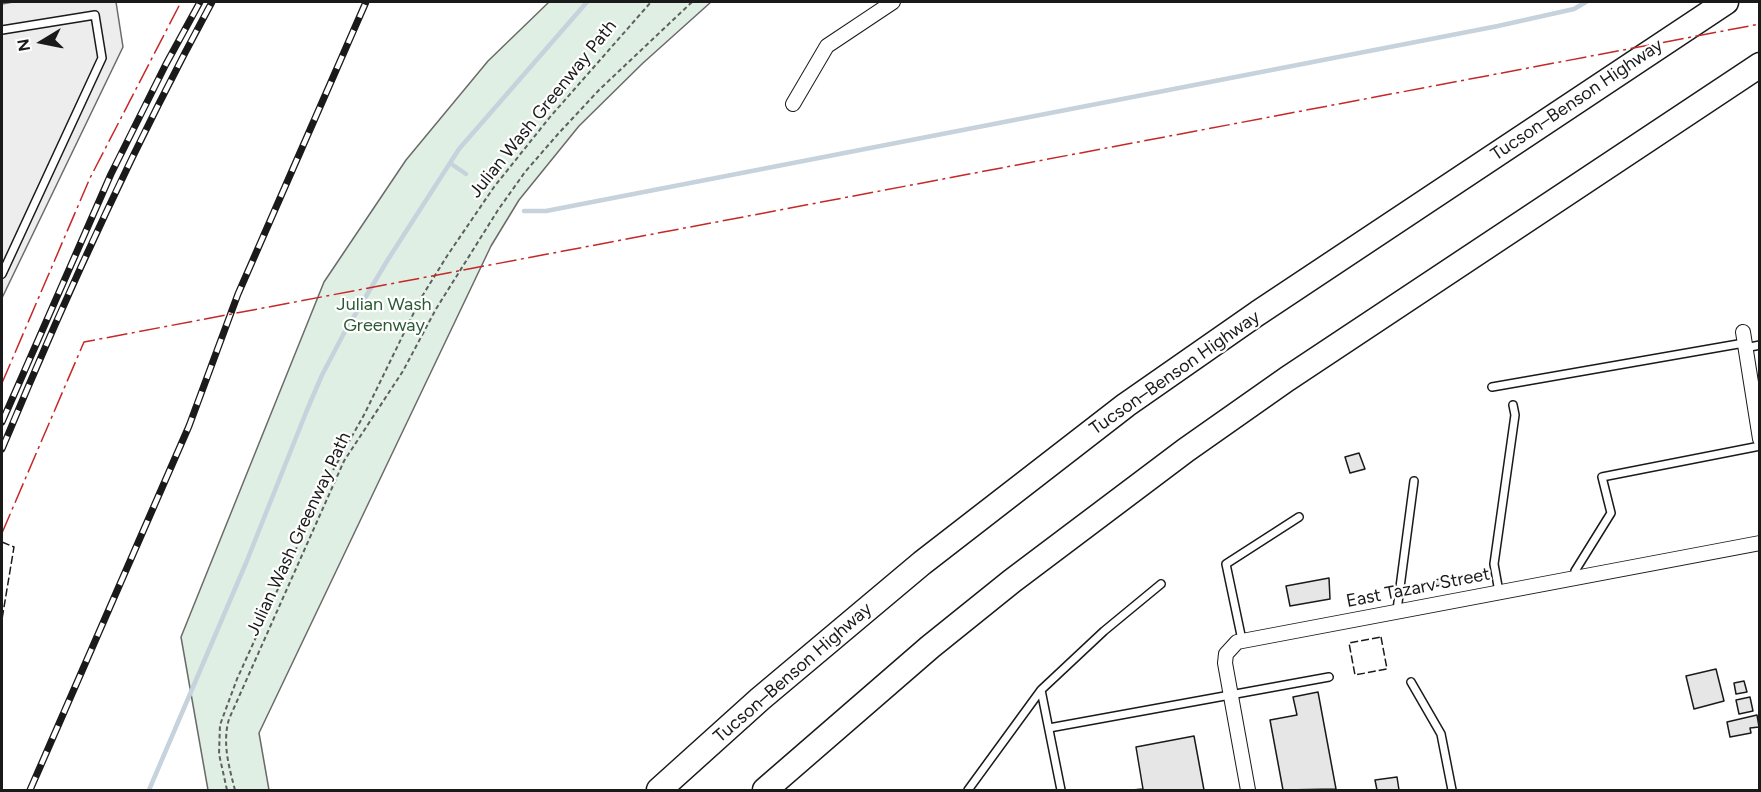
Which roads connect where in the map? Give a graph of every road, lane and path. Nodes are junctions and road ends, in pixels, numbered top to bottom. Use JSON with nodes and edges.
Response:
{"nodes":[{"id":1,"x":651,"y":2,"type":"edge"},
{"id":2,"x":692,"y":2,"type":"edge"},
{"id":3,"x":893,"y":2,"type":"edge"},
{"id":4,"x":1726,"y":2,"type":"edge"},
{"id":5,"x":2,"y":30,"type":"edge"},
{"id":6,"x":1760,"y":65,"type":"edge"},
{"id":7,"x":793,"y":104,"type":"dead end"},
{"id":8,"x":2,"y":274,"type":"edge"},
{"id":9,"x":1744,"y":341,"type":"junction"},
{"id":10,"x":1760,"y":345,"type":"edge"},
{"id":11,"x":1492,"y":387,"type":"dead end"},
{"id":12,"x":1513,"y":405,"type":"dead end"},
{"id":13,"x":1760,"y":439,"type":"edge"},
{"id":14,"x":1760,"y":446,"type":"edge"},
{"id":15,"x":1414,"y":481,"type":"dead end"},
{"id":16,"x":1299,"y":517,"type":"dead end"},
{"id":17,"x":1760,"y":543,"type":"edge"},
{"id":18,"x":1577,"y":577,"type":"junction"},
{"id":19,"x":1161,"y":584,"type":"dead end"},
{"id":20,"x":1499,"y":592,"type":"junction"},
{"id":21,"x":1397,"y":610,"type":"junction"},
{"id":22,"x":1242,"y":640,"type":"junction"},
{"id":23,"x":1329,"y":677,"type":"dead end"},
{"id":24,"x":1411,"y":682,"type":"dead end"},
{"id":25,"x":1041,"y":690,"type":"junction"},
{"id":26,"x":1231,"y":695,"type":"junction"},
{"id":27,"x":1049,"y":728,"type":"junction"},
{"id":28,"x":227,"y":790,"type":"edge"},
{"id":29,"x":235,"y":790,"type":"edge"},
{"id":30,"x":660,"y":790,"type":"edge"},
{"id":31,"x":765,"y":790,"type":"edge"},
{"id":32,"x":968,"y":790,"type":"edge"},
{"id":33,"x":1061,"y":790,"type":"edge"},
{"id":34,"x":1248,"y":790,"type":"edge"},
{"id":35,"x":1452,"y":790,"type":"edge"}],
"edges":[{"from":1,"to":28,"type":"path","name":"Julian Wash Greenway Path"},
{"from":2,"to":29,"type":"path","name":"Julian Wash Greenway Path"},
{"from":3,"to":7,"type":"street"},
{"from":4,"to":30,"type":"highway","name":"Tucson–Benson Highway"},
{"from":5,"to":8,"type":"lane"},
{"from":6,"to":31,"type":"highway"},
{"from":9,"to":10,"type":"lane"},
{"from":9,"to":11,"type":"lane"},
{"from":9,"to":13,"type":"street"},
{"from":12,"to":20,"type":"lane"},
{"from":14,"to":18,"type":"lane"},
{"from":15,"to":21,"type":"lane"},
{"from":16,"to":22,"type":"lane"},
{"from":17,"to":18,"type":"street","name":"East Tazarv Street"},
{"from":18,"to":20,"type":"street","name":"East Tazarv Street"},
{"from":19,"to":25,"type":"lane"},
{"from":20,"to":21,"type":"street","name":"East Tazarv Street"},
{"from":21,"to":22,"type":"street","name":"East Tazarv Street"},
{"from":22,"to":26,"type":"street"},
{"from":23,"to":26,"type":"lane"},
{"from":24,"to":35,"type":"lane"},
{"from":25,"to":27,"type":"lane"},
{"from":25,"to":32,"type":"lane"},
{"from":26,"to":27,"type":"lane"},
{"from":26,"to":34,"type":"street"},
{"from":27,"to":33,"type":"lane"}]}
